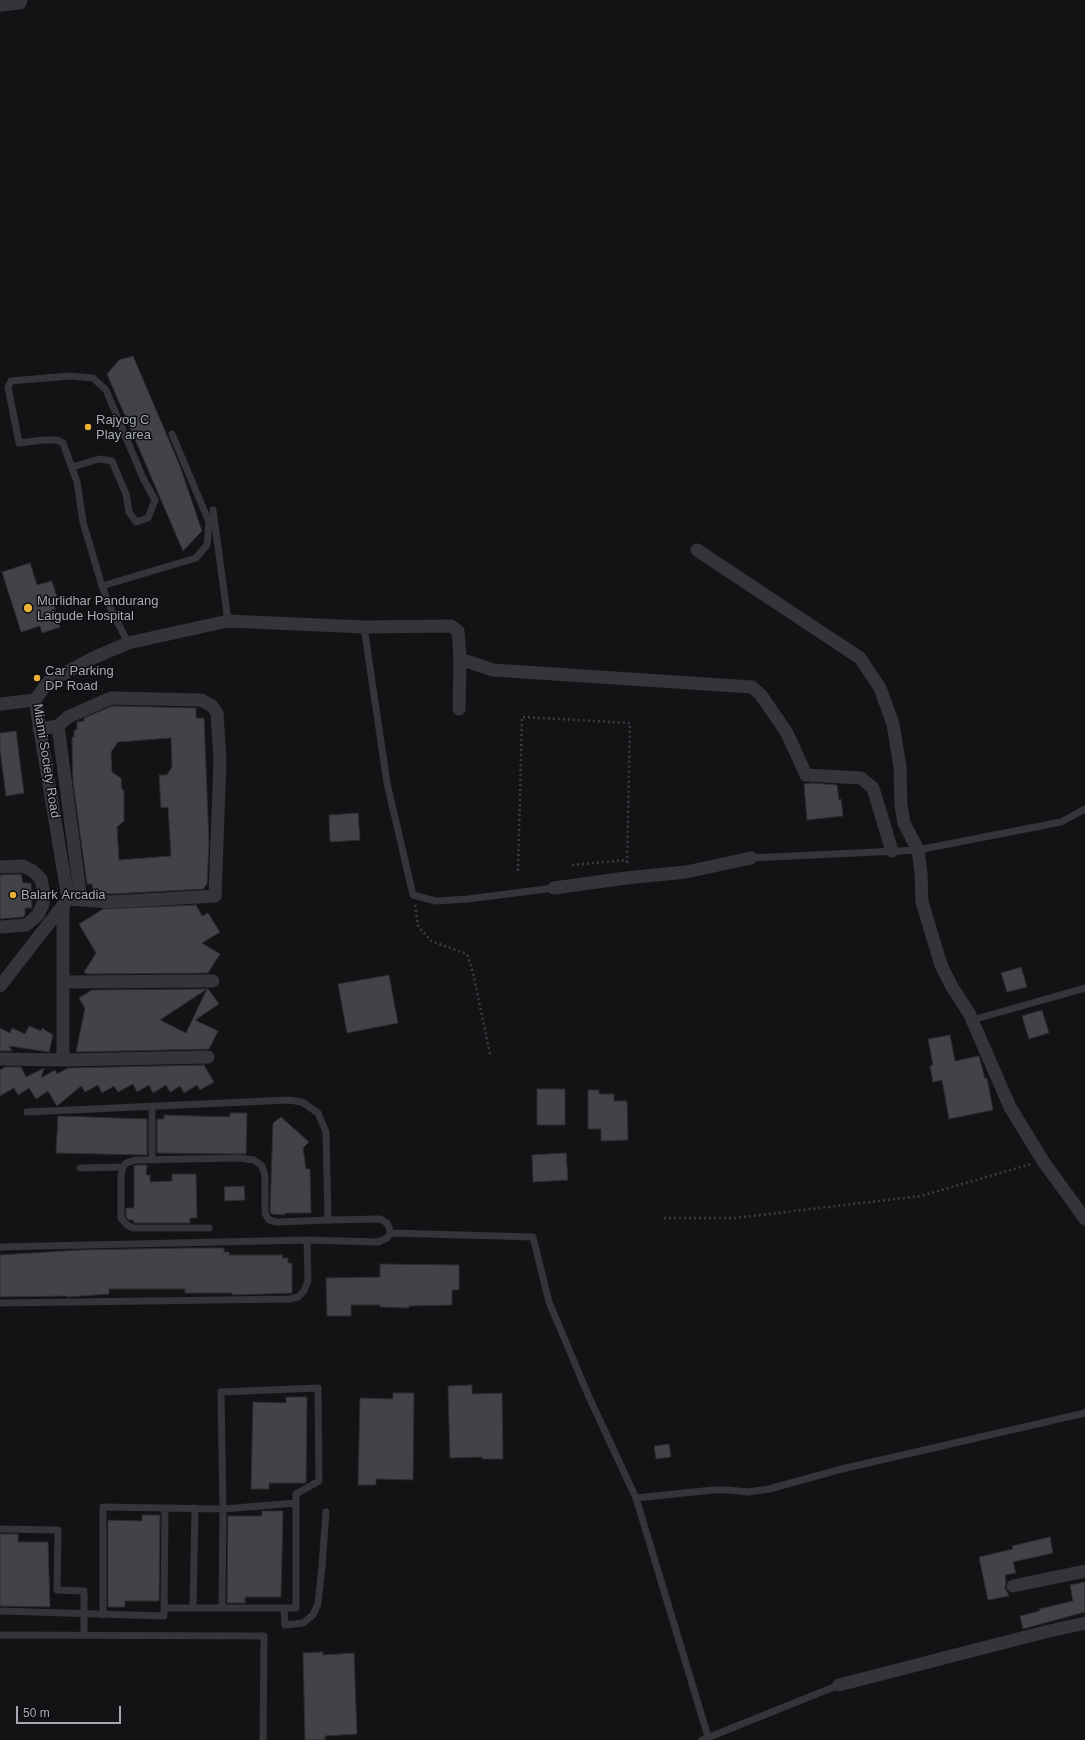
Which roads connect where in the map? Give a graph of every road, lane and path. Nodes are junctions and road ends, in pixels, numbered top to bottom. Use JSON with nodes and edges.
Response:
{"nodes":[{"id":1,"x":20,"y":0,"type":"edge"},
{"id":2,"x":0,"y":5,"type":"edge"},
{"id":3,"x":172,"y":434,"type":"dead end"},
{"id":4,"x":72,"y":467,"type":"junction"},
{"id":5,"x":213,"y":510,"type":"dead end"},
{"id":6,"x":697,"y":550,"type":"dead end"},
{"id":7,"x":102,"y":586,"type":"junction"},
{"id":8,"x":228,"y":621,"type":"junction"},
{"id":9,"x":364,"y":627,"type":"junction"},
{"id":10,"x":128,"y":644,"type":"junction"},
{"id":11,"x":460,"y":659,"type":"junction"},
{"id":12,"x":34,"y":700,"type":"junction"},
{"id":13,"x":0,"y":704,"type":"edge"},
{"id":14,"x":459,"y":709,"type":"dead end"},
{"id":15,"x":58,"y":726,"type":"junction"},
{"id":16,"x":39,"y":729,"type":"junction"},
{"id":17,"x":1085,"y":809,"type":"edge"},
{"id":18,"x":70,"y":818,"type":"junction"},
{"id":19,"x":55,"y":822,"type":"junction"},
{"id":20,"x":918,"y":850,"type":"junction"},
{"id":21,"x":892,"y":851,"type":"junction"},
{"id":22,"x":751,"y":858,"type":"joint"},
{"id":23,"x":627,"y":860,"type":"junction"},
{"id":24,"x":572,"y":866,"type":"dead end"},
{"id":25,"x":0,"y":867,"type":"edge"},
{"id":26,"x":518,"y":872,"type":"dead end"},
{"id":27,"x":626,"y":878,"type":"junction"},
{"id":28,"x":554,"y":888,"type":"joint"},
{"id":29,"x":413,"y":895,"type":"junction"},
{"id":30,"x":71,"y":901,"type":"junction"},
{"id":31,"x":0,"y":927,"type":"edge"},
{"id":32,"x":213,"y":981,"type":"dead end"},
{"id":33,"x":63,"y":982,"type":"junction"},
{"id":34,"x":0,"y":986,"type":"edge"},
{"id":35,"x":1085,"y":988,"type":"edge"},
{"id":36,"x":972,"y":1020,"type":"junction"},
{"id":37,"x":490,"y":1054,"type":"dead end"},
{"id":38,"x":208,"y":1057,"type":"dead end"},
{"id":39,"x":0,"y":1059,"type":"edge"},
{"id":40,"x":63,"y":1060,"type":"junction"},
{"id":41,"x":152,"y":1106,"type":"junction"},
{"id":42,"x":27,"y":1112,"type":"dead end"},
{"id":43,"x":152,"y":1160,"type":"junction"},
{"id":44,"x":1043,"y":1161,"type":"junction"},
{"id":45,"x":123,"y":1167,"type":"junction"},
{"id":46,"x":80,"y":1168,"type":"dead end"},
{"id":47,"x":664,"y":1218,"type":"dead end"},
{"id":48,"x":1085,"y":1219,"type":"edge"},
{"id":49,"x":328,"y":1220,"type":"junction"},
{"id":50,"x":209,"y":1228,"type":"dead end"},
{"id":51,"x":391,"y":1232,"type":"junction"},
{"id":52,"x":307,"y":1240,"type":"junction"},
{"id":53,"x":0,"y":1247,"type":"edge"},
{"id":54,"x":0,"y":1302,"type":"edge"},
{"id":55,"x":1085,"y":1413,"type":"edge"},
{"id":56,"x":636,"y":1498,"type":"junction"},
{"id":57,"x":296,"y":1503,"type":"junction"},
{"id":58,"x":164,"y":1508,"type":"junction"},
{"id":59,"x":195,"y":1508,"type":"junction"},
{"id":60,"x":223,"y":1509,"type":"junction"},
{"id":61,"x":326,"y":1512,"type":"dead end"},
{"id":62,"x":0,"y":1529,"type":"edge"},
{"id":63,"x":1085,"y":1571,"type":"edge"},
{"id":64,"x":1013,"y":1586,"type":"dead end"},
{"id":65,"x":164,"y":1608,"type":"junction"},
{"id":66,"x":193,"y":1608,"type":"junction"},
{"id":67,"x":222,"y":1608,"type":"junction"},
{"id":68,"x":284,"y":1608,"type":"junction"},
{"id":69,"x":0,"y":1611,"type":"edge"},
{"id":70,"x":84,"y":1614,"type":"junction"},
{"id":71,"x":103,"y":1615,"type":"junction"},
{"id":72,"x":1085,"y":1623,"type":"edge"},
{"id":73,"x":0,"y":1635,"type":"edge"},
{"id":74,"x":84,"y":1635,"type":"junction"},
{"id":75,"x":839,"y":1685,"type":"joint"},
{"id":76,"x":706,"y":1739,"type":"edge"},
{"id":77,"x":263,"y":1740,"type":"edge"}],
"edges":[{"from":1,"to":2,"type":"street"},
{"from":3,"to":7,"type":"lane"},
{"from":4,"to":4,"type":"lane"},
{"from":4,"to":7,"type":"lane"},
{"from":5,"to":8,"type":"lane"},
{"from":6,"to":20,"type":"street"},
{"from":7,"to":10,"type":"lane"},
{"from":8,"to":9,"type":"street","name":"Miami Society Road"},
{"from":8,"to":10,"type":"street","name":"Miami Society Road"},
{"from":9,"to":11,"type":"street","name":"Miami Society Road"},
{"from":9,"to":29,"type":"lane"},
{"from":10,"to":12,"type":"street","name":"Miami Society Road"},
{"from":11,"to":14,"type":"street"},
{"from":11,"to":21,"type":"street"},
{"from":12,"to":13,"type":"street"},
{"from":12,"to":16,"type":"street","name":"Miami Society Road"},
{"from":15,"to":16,"type":"street"},
{"from":15,"to":18,"type":"street"},
{"from":15,"to":30,"type":"street"},
{"from":16,"to":19,"type":"street","name":"Miami Society Road"},
{"from":17,"to":20,"type":"lane"},
{"from":18,"to":19,"type":"street"},
{"from":18,"to":30,"type":"street"},
{"from":19,"to":30,"type":"street","name":"Miami Society Road"},
{"from":20,"to":21,"type":"lane"},
{"from":20,"to":36,"type":"street"},
{"from":21,"to":22,"type":"lane"},
{"from":22,"to":27,"type":"street"},
{"from":23,"to":24,"type":"path"},
{"from":23,"to":26,"type":"path"},
{"from":23,"to":27,"type":"path"},
{"from":25,"to":31,"type":"street"},
{"from":27,"to":28,"type":"street"},
{"from":28,"to":29,"type":"lane"},
{"from":29,"to":37,"type":"path"},
{"from":30,"to":33,"type":"street"},
{"from":30,"to":34,"type":"street"},
{"from":32,"to":33,"type":"street"},
{"from":33,"to":40,"type":"street"},
{"from":35,"to":36,"type":"lane"},
{"from":36,"to":44,"type":"street"},
{"from":38,"to":40,"type":"street"},
{"from":39,"to":40,"type":"street"},
{"from":41,"to":42,"type":"lane"},
{"from":41,"to":43,"type":"lane"},
{"from":41,"to":49,"type":"lane"},
{"from":43,"to":45,"type":"lane"},
{"from":43,"to":49,"type":"lane"},
{"from":44,"to":47,"type":"path"},
{"from":44,"to":48,"type":"street"},
{"from":45,"to":46,"type":"lane"},
{"from":45,"to":50,"type":"lane"},
{"from":49,"to":51,"type":"lane"},
{"from":51,"to":52,"type":"lane"},
{"from":51,"to":56,"type":"lane"},
{"from":52,"to":53,"type":"lane"},
{"from":52,"to":54,"type":"lane"},
{"from":55,"to":56,"type":"lane"},
{"from":56,"to":76,"type":"lane"},
{"from":57,"to":60,"type":"lane"},
{"from":57,"to":60,"type":"lane"},
{"from":57,"to":68,"type":"lane"},
{"from":58,"to":59,"type":"lane"},
{"from":58,"to":65,"type":"lane"},
{"from":58,"to":71,"type":"lane"},
{"from":59,"to":60,"type":"lane"},
{"from":59,"to":66,"type":"lane"},
{"from":60,"to":67,"type":"lane"},
{"from":61,"to":68,"type":"lane"},
{"from":62,"to":70,"type":"lane"},
{"from":63,"to":64,"type":"street"},
{"from":65,"to":66,"type":"lane"},
{"from":65,"to":71,"type":"lane"},
{"from":66,"to":67,"type":"lane"},
{"from":67,"to":68,"type":"lane"},
{"from":69,"to":70,"type":"lane"},
{"from":70,"to":71,"type":"lane"},
{"from":70,"to":74,"type":"lane"},
{"from":72,"to":75,"type":"street"},
{"from":73,"to":74,"type":"lane"},
{"from":74,"to":77,"type":"lane"},
{"from":75,"to":76,"type":"lane"}]}
